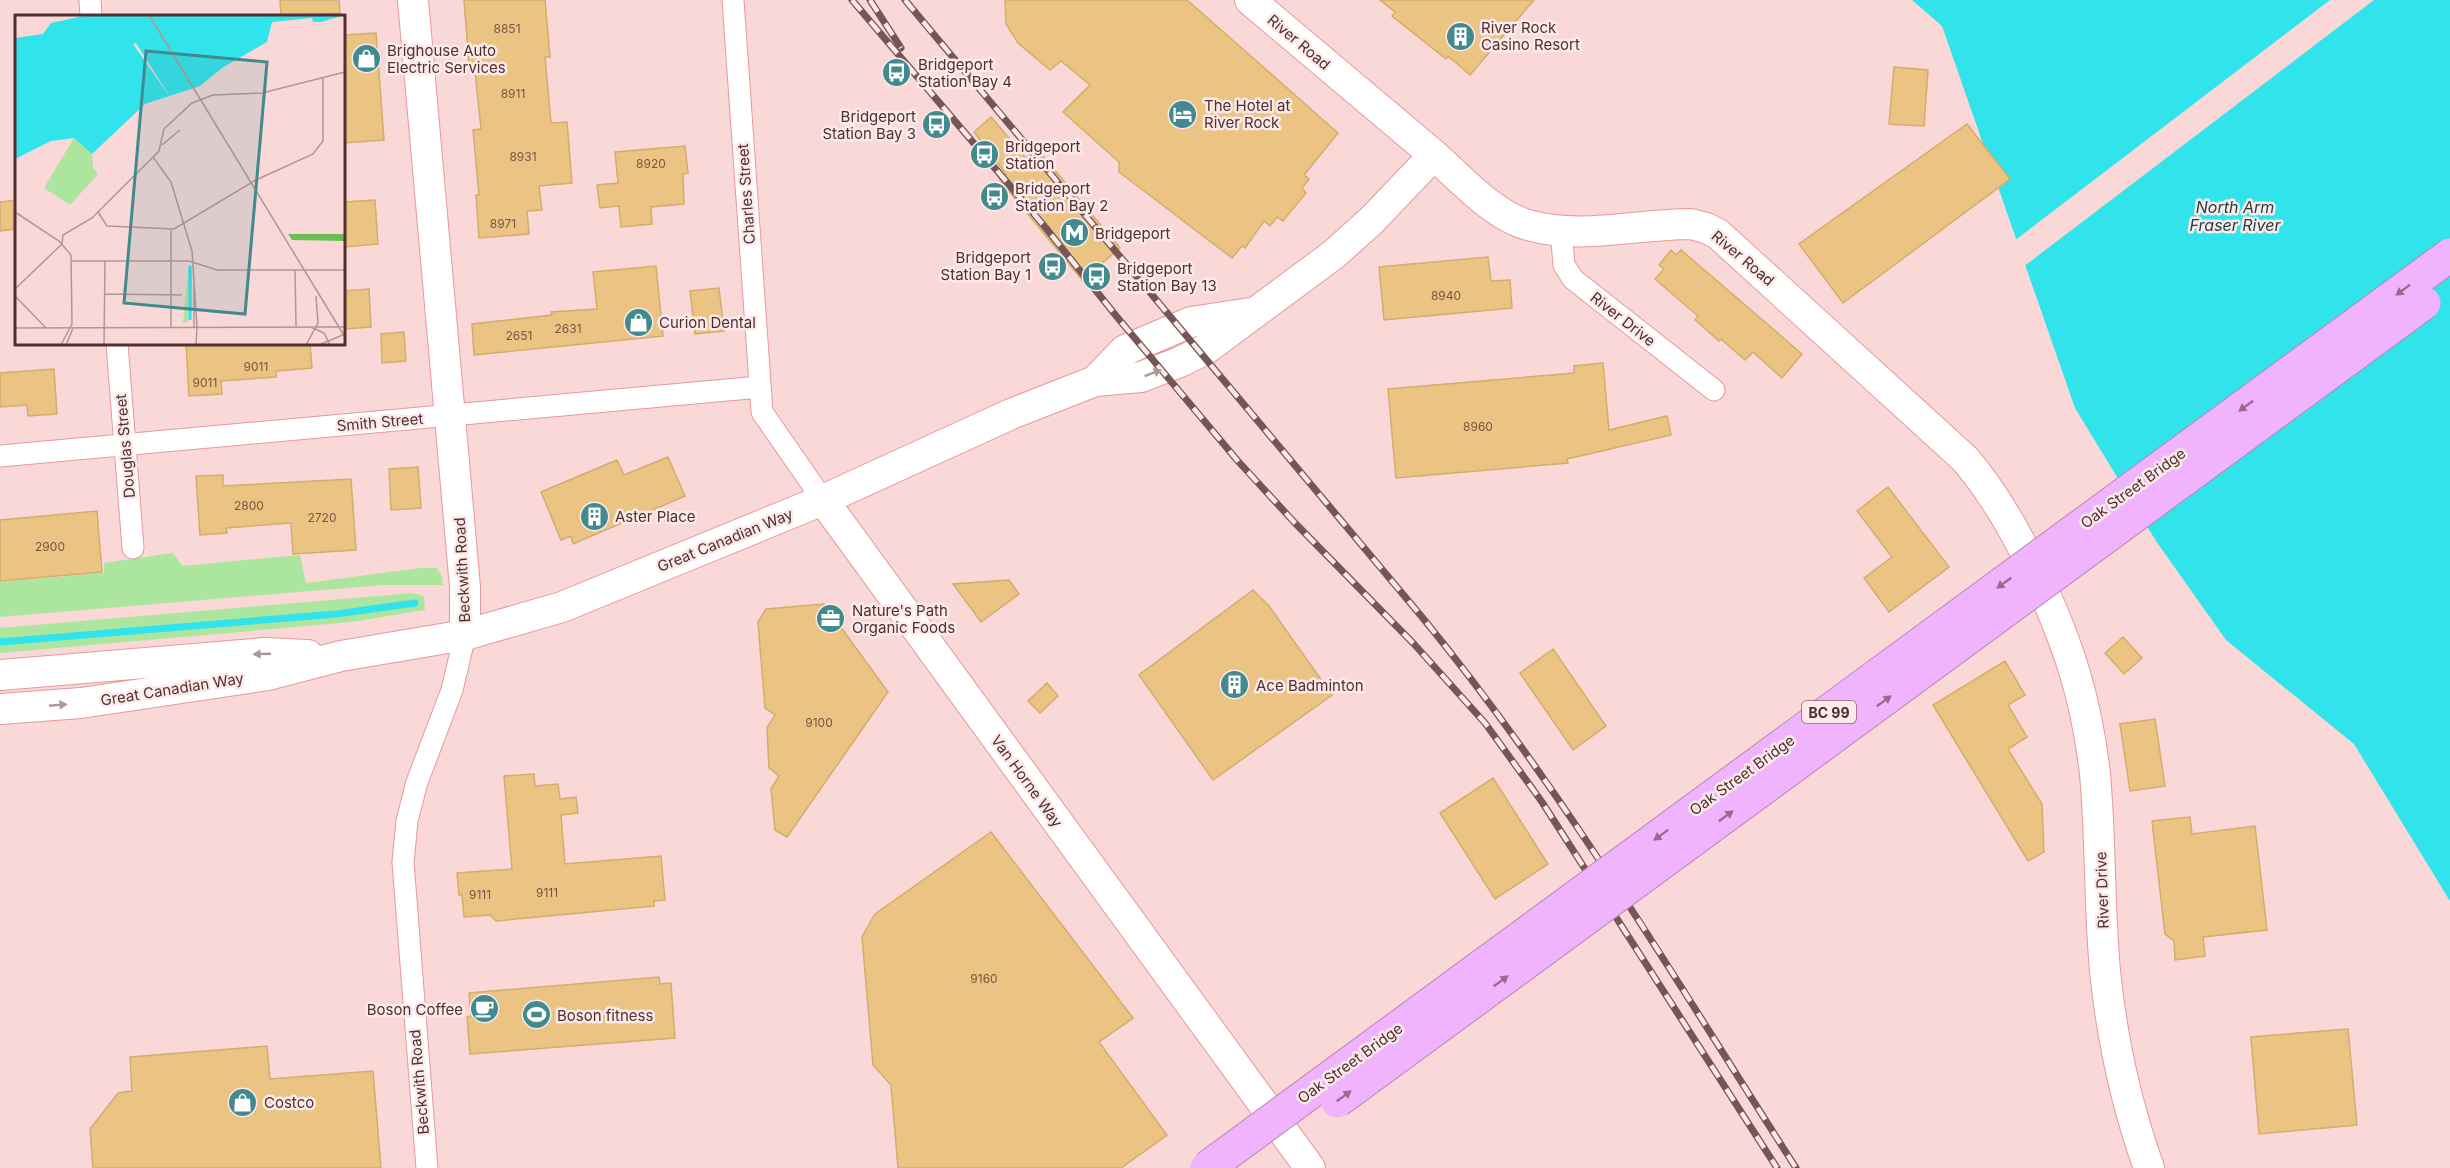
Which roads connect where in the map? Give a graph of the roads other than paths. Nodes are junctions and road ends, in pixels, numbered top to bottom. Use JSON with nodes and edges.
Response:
{"nodes":[{"id":1,"x":90,"y":0,"type":"edge"},
{"id":2,"x":413,"y":0,"type":"edge"},
{"id":3,"x":733,"y":0,"type":"edge"},
{"id":4,"x":1250,"y":0,"type":"edge"},
{"id":5,"x":91,"y":15,"type":"edge"},
{"id":6,"x":1434,"y":155,"type":"junction"},
{"id":7,"x":1561,"y":230,"type":"junction"},
{"id":8,"x":2450,"y":255,"type":"edge"},
{"id":9,"x":2450,"y":284,"type":"edge"},
{"id":10,"x":117,"y":345,"type":"edge"},
{"id":11,"x":760,"y":387,"type":"junction"},
{"id":12,"x":1714,"y":390,"type":"dead end"},
{"id":13,"x":450,"y":416,"type":"junction"},
{"id":14,"x":125,"y":445,"type":"junction"},
{"id":15,"x":0,"y":456,"type":"edge"},
{"id":16,"x":823,"y":500,"type":"junction"},
{"id":17,"x":133,"y":548,"type":"dead end"},
{"id":18,"x":2054,"y":613,"type":"joint"},
{"id":19,"x":465,"y":635,"type":"junction"},
{"id":20,"x":341,"y":656,"type":"junction"},
{"id":21,"x":0,"y":675,"type":"edge"},
{"id":22,"x":0,"y":709,"type":"edge"},
{"id":23,"x":427,"y":1168,"type":"edge"},
{"id":24,"x":1207,"y":1168,"type":"edge"},
{"id":25,"x":1246,"y":1168,"type":"edge"},
{"id":26,"x":1310,"y":1168,"type":"edge"},
{"id":27,"x":2149,"y":1168,"type":"edge"}],
"edges":[{"from":1,"to":5,"type":"street"},
{"from":2,"to":13,"type":"street","name":"Beckwith Road"},
{"from":3,"to":11,"type":"street","name":"Charles Street"},
{"from":4,"to":6,"type":"street","name":"River Road"},
{"from":6,"to":7,"type":"street","name":"River Road"},
{"from":6,"to":16,"type":"street","name":"Great Canadian Way"},
{"from":7,"to":12,"type":"street","name":"River Drive"},
{"from":7,"to":18,"type":"street","name":"River Road"},
{"from":8,"to":24,"type":"highway","name":"Oak Street Bridge","number":"BC 99","one_way":true,"bridge":true},
{"from":25,"to":9,"type":"highway","name":"Oak Street Bridge","number":"BC 99","one_way":true,"bridge":true},
{"from":10,"to":14,"type":"street","name":"Douglas Street"},
{"from":11,"to":13,"type":"street","name":"Smith Street"},
{"from":11,"to":16,"type":"street","name":"Van Horne Way"},
{"from":13,"to":14,"type":"street","name":"Smith Street"},
{"from":13,"to":19,"type":"street","name":"Beckwith Road"},
{"from":14,"to":15,"type":"street","name":"Smith Street"},
{"from":14,"to":17,"type":"street","name":"Douglas Street"},
{"from":16,"to":19,"type":"street","name":"Great Canadian Way"},
{"from":16,"to":26,"type":"street","name":"Van Horne Way"},
{"from":18,"to":27,"type":"street","name":"River Drive"},
{"from":19,"to":20,"type":"street","name":"Great Canadian Way"},
{"from":19,"to":23,"type":"street","name":"Beckwith Road"},
{"from":20,"to":21,"type":"street","name":"Great Canadian Way","one_way":true},
{"from":22,"to":20,"type":"street","name":"Great Canadian Way","one_way":true}]}
